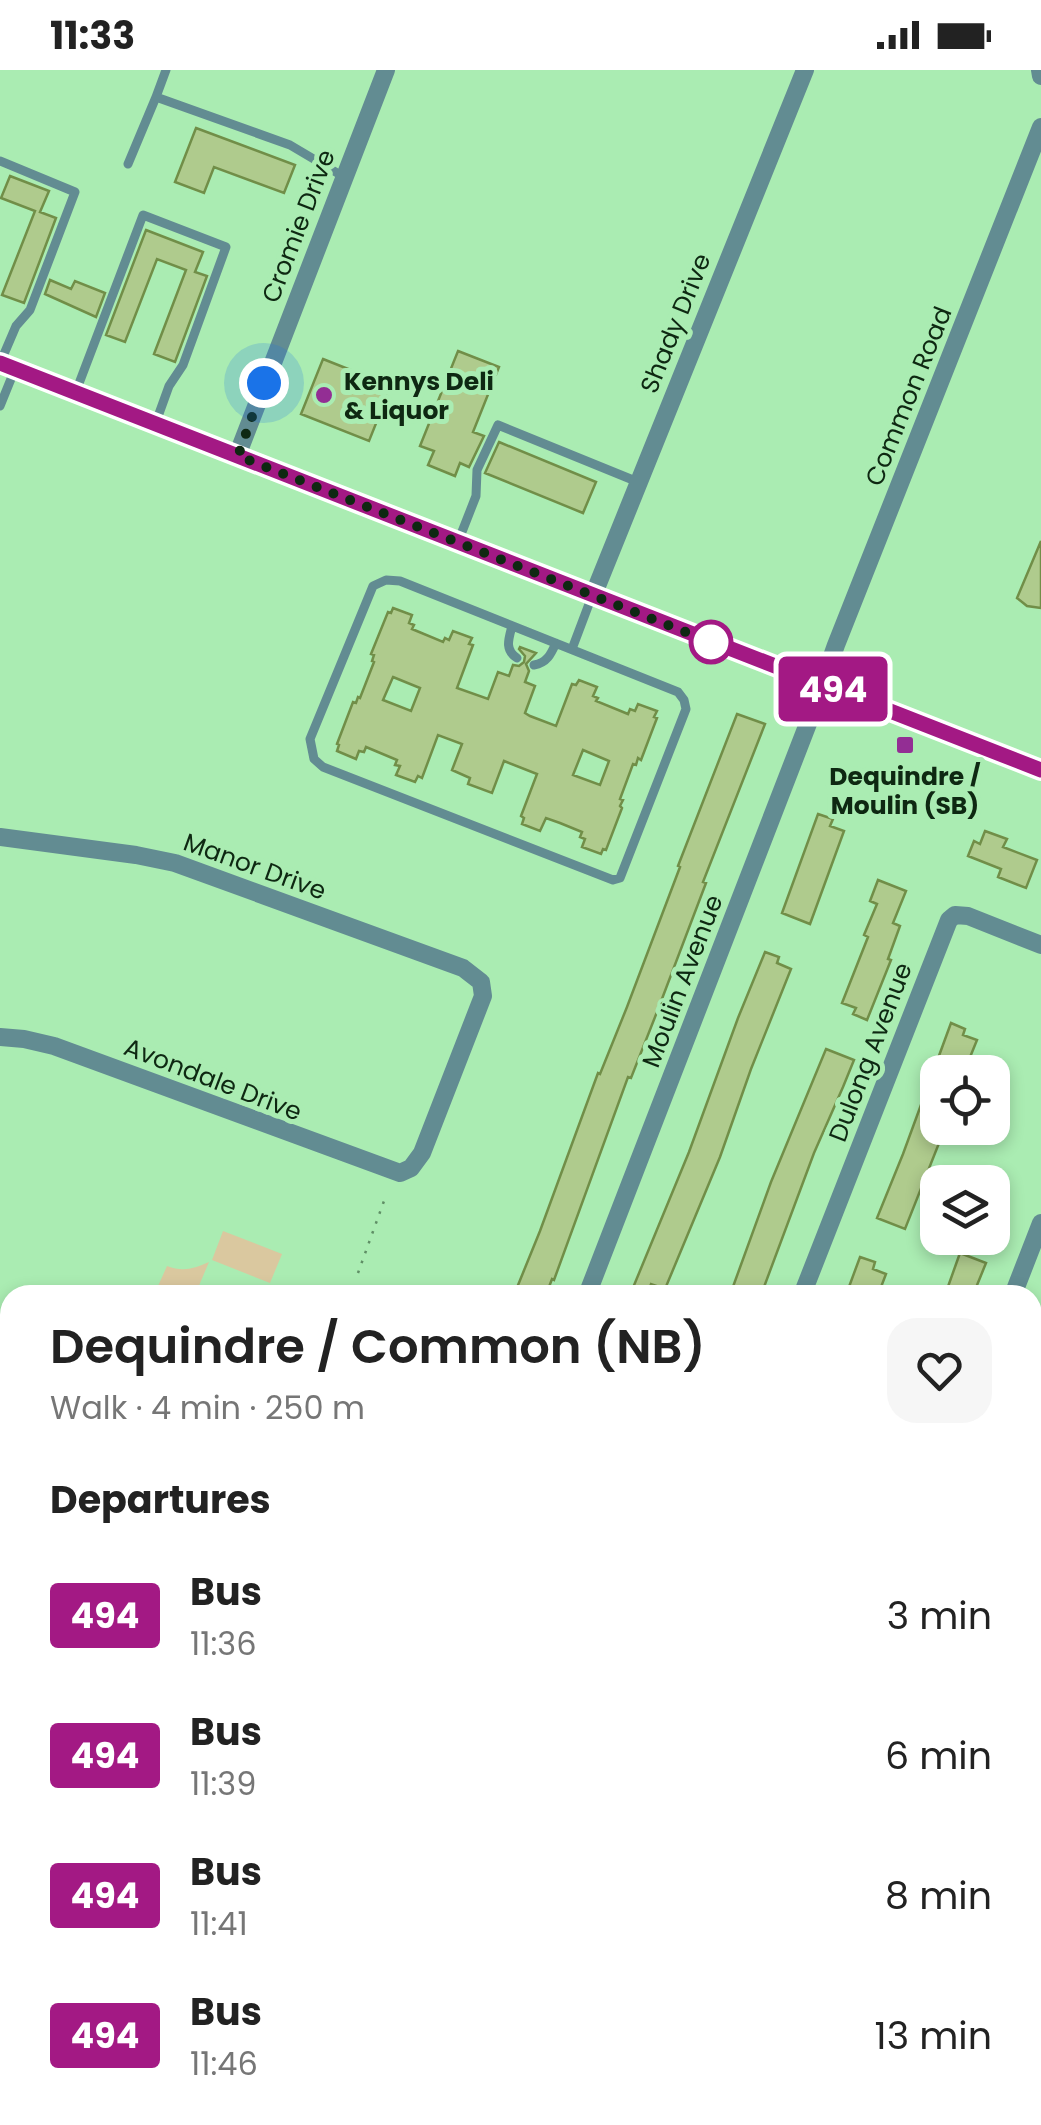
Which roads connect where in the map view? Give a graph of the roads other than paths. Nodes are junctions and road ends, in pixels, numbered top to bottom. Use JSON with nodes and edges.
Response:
{"nodes":[{"id":1,"x":166,"y":70,"type":"edge"},
{"id":2,"x":386,"y":70,"type":"edge"},
{"id":3,"x":805,"y":70,"type":"edge"},
{"id":4,"x":156,"y":97,"type":"junction"},
{"id":5,"x":1041,"y":126,"type":"edge"},
{"id":6,"x":0,"y":162,"type":"edge"},
{"id":7,"x":128,"y":164,"type":"dead end"},
{"id":8,"x":344,"y":176,"type":"junction"},
{"id":9,"x":5,"y":365,"type":"edge"},
{"id":10,"x":75,"y":394,"type":"junction"},
{"id":11,"x":0,"y":406,"type":"edge"},
{"id":12,"x":155,"y":424,"type":"junction"},
{"id":13,"x":238,"y":456,"type":"junction"},
{"id":14,"x":638,"y":482,"type":"junction"},
{"id":15,"x":458,"y":543,"type":"junction"},
{"id":16,"x":592,"y":596,"type":"junction"},
{"id":17,"x":512,"y":626,"type":"junction"},
{"id":18,"x":556,"y":643,"type":"junction"},
{"id":19,"x":572,"y":650,"type":"junction"},
{"id":20,"x":517,"y":658,"type":"dead end"},
{"id":21,"x":534,"y":664,"type":"dead end"},
{"id":22,"x":823,"y":685,"type":"junction"},
{"id":23,"x":1041,"y":770,"type":"edge"},
{"id":24,"x":0,"y":837,"type":"edge"},
{"id":25,"x":1041,"y":945,"type":"edge"},
{"id":26,"x":0,"y":1037,"type":"edge"},
{"id":27,"x":406,"y":1171,"type":"joint"},
{"id":28,"x":1041,"y":1224,"type":"edge"},
{"id":29,"x":591,"y":1285,"type":"edge"},
{"id":30,"x":806,"y":1285,"type":"edge"},
{"id":31,"x":1017,"y":1285,"type":"edge"}],
"edges":[{"from":1,"to":4,"type":"lane"},
{"from":2,"to":8,"type":"street","name":"Cromie Drive"},
{"from":3,"to":14,"type":"street","name":"Shady Drive"},
{"from":4,"to":7,"type":"lane"},
{"from":4,"to":8,"type":"lane"},
{"from":5,"to":22,"type":"street","name":"Common Road"},
{"from":6,"to":9,"type":"lane"},
{"from":8,"to":13,"type":"street","name":"Cromie Drive"},
{"from":9,"to":10,"type":"main road"},
{"from":9,"to":11,"type":"lane"},
{"from":10,"to":12,"type":"main road"},
{"from":10,"to":12,"type":"lane"},
{"from":12,"to":13,"type":"main road"},
{"from":13,"to":15,"type":"main road"},
{"from":14,"to":15,"type":"lane"},
{"from":14,"to":16,"type":"street","name":"Shady Drive"},
{"from":15,"to":16,"type":"main road"},
{"from":16,"to":19,"type":"lane"},
{"from":16,"to":22,"type":"main road"},
{"from":17,"to":18,"type":"lane"},
{"from":17,"to":19,"type":"lane"},
{"from":17,"to":20,"type":"lane"},
{"from":18,"to":19,"type":"lane"},
{"from":18,"to":21,"type":"lane"},
{"from":22,"to":23,"type":"main road"},
{"from":22,"to":29,"type":"street","name":"Moulin Avenue"},
{"from":24,"to":27,"type":"street","name":"Manor Drive"},
{"from":25,"to":30,"type":"street","name":"Dulong Avenue"},
{"from":26,"to":27,"type":"street","name":"Avondale Drive"},
{"from":28,"to":31,"type":"street"}]}
